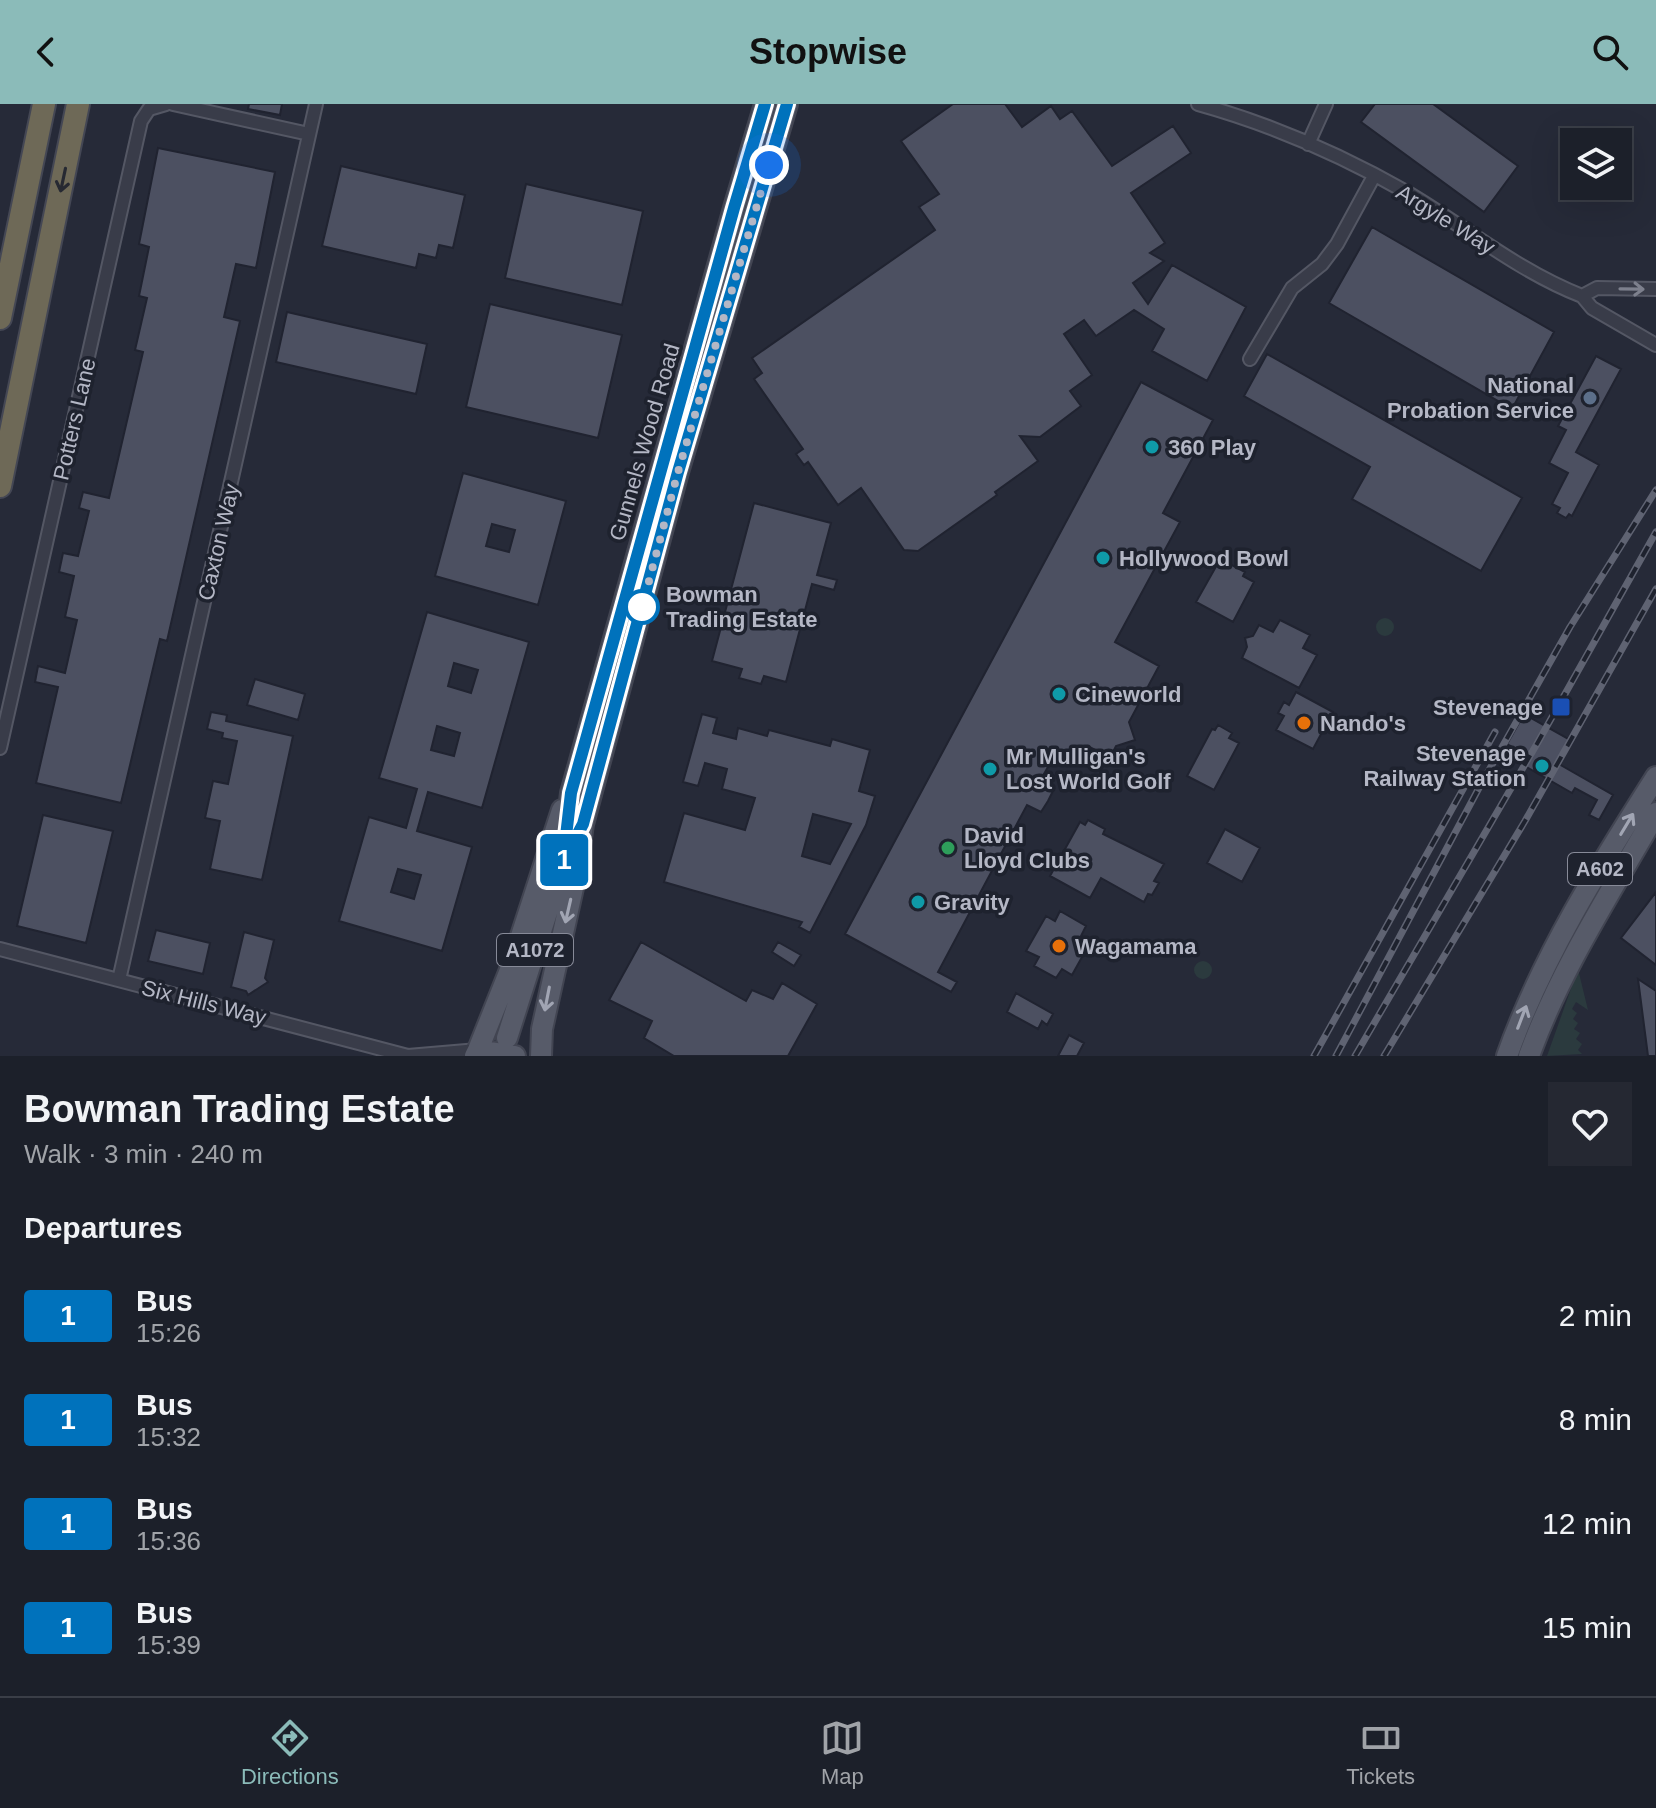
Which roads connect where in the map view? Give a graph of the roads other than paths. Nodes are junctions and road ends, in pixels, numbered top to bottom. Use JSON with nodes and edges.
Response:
{"nodes":[{"id":1,"x":44,"y":104,"type":"edge"},
{"id":2,"x":78,"y":104,"type":"edge"},
{"id":3,"x":166,"y":104,"type":"edge"},
{"id":4,"x":173,"y":104,"type":"edge"},
{"id":5,"x":316,"y":104,"type":"edge"},
{"id":6,"x":765,"y":104,"type":"edge"},
{"id":7,"x":787,"y":104,"type":"edge"},
{"id":8,"x":1198,"y":104,"type":"edge"},
{"id":9,"x":1326,"y":104,"type":"edge"},
{"id":10,"x":309,"y":134,"type":"junction"},
{"id":11,"x":1308,"y":144,"type":"junction"},
{"id":12,"x":1374,"y":176,"type":"junction"},
{"id":13,"x":1656,"y":289,"type":"edge"},
{"id":14,"x":1582,"y":296,"type":"junction"},
{"id":15,"x":0,"y":318,"type":"edge"},
{"id":16,"x":1656,"y":345,"type":"edge"},
{"id":17,"x":1250,"y":359,"type":"dead end"},
{"id":18,"x":0,"y":486,"type":"edge"},
{"id":19,"x":0,"y":748,"type":"edge"},
{"id":20,"x":1656,"y":777,"type":"edge"},
{"id":21,"x":571,"y":793,"type":"junction"},
{"id":22,"x":1649,"y":806,"type":"edge"},
{"id":23,"x":583,"y":824,"type":"junction"},
{"id":24,"x":563,"y":862,"type":"junction"},
{"id":25,"x":0,"y":949,"type":"edge"},
{"id":26,"x":119,"y":980,"type":"junction"},
{"id":27,"x":511,"y":1047,"type":"edge"},
{"id":28,"x":1535,"y":1050,"type":"edge"},
{"id":29,"x":476,"y":1053,"type":"edge"},
{"id":30,"x":408,"y":1056,"type":"edge"},
{"id":31,"x":541,"y":1056,"type":"edge"},
{"id":32,"x":1507,"y":1056,"type":"edge"}],
"edges":[{"from":1,"to":15,"type":"highway"},
{"from":2,"to":18,"type":"highway","one_way":true},
{"from":3,"to":19,"type":"street","name":"Potters Lane"},
{"from":4,"to":10,"type":"street"},
{"from":5,"to":10,"type":"street","name":"Caxton Way"},
{"from":6,"to":21,"type":"main road","name":"Gunnels Wood Road","number":"A1072"},
{"from":7,"to":23,"type":"main road","name":"Gunnels Wood Road","number":"A1072"},
{"from":8,"to":11,"type":"street","name":"Argyle Way"},
{"from":9,"to":11,"type":"street"},
{"from":10,"to":26,"type":"street","name":"Caxton Way"},
{"from":11,"to":12,"type":"street","name":"Argyle Way"},
{"from":12,"to":14,"type":"street","name":"Argyle Way"},
{"from":12,"to":17,"type":"street"},
{"from":14,"to":13,"type":"street","one_way":true},
{"from":14,"to":16,"type":"street","name":"Argyle Way"},
{"from":20,"to":22,"type":"main road","number":"A602"},
{"from":21,"to":24,"type":"main road","name":"Gunnels Wood Road","number":"A1072"},
{"from":21,"to":29,"type":"main road","name":"Gunnels Wood Road","number":"A1072"},
{"from":22,"to":28,"type":"main road","number":"A602"},
{"from":32,"to":22,"type":"main road","number":"A602","one_way":true},
{"from":23,"to":24,"type":"main road","name":"Gunnels Wood Road","number":"A1072"},
{"from":23,"to":31,"type":"main road","name":"Gunnels Wood Road","number":"A1072","one_way":true},
{"from":24,"to":27,"type":"main road","name":"Gunnels Wood Road","number":"A1072"},
{"from":25,"to":26,"type":"street","name":"Six Hills Way"},
{"from":26,"to":30,"type":"street","name":"Six Hills Way"},
{"from":27,"to":29,"type":"main road","name":"Gunnels Wood Road","number":"A1072"},
{"from":29,"to":30,"type":"street","name":"Six Hills Way"}]}
